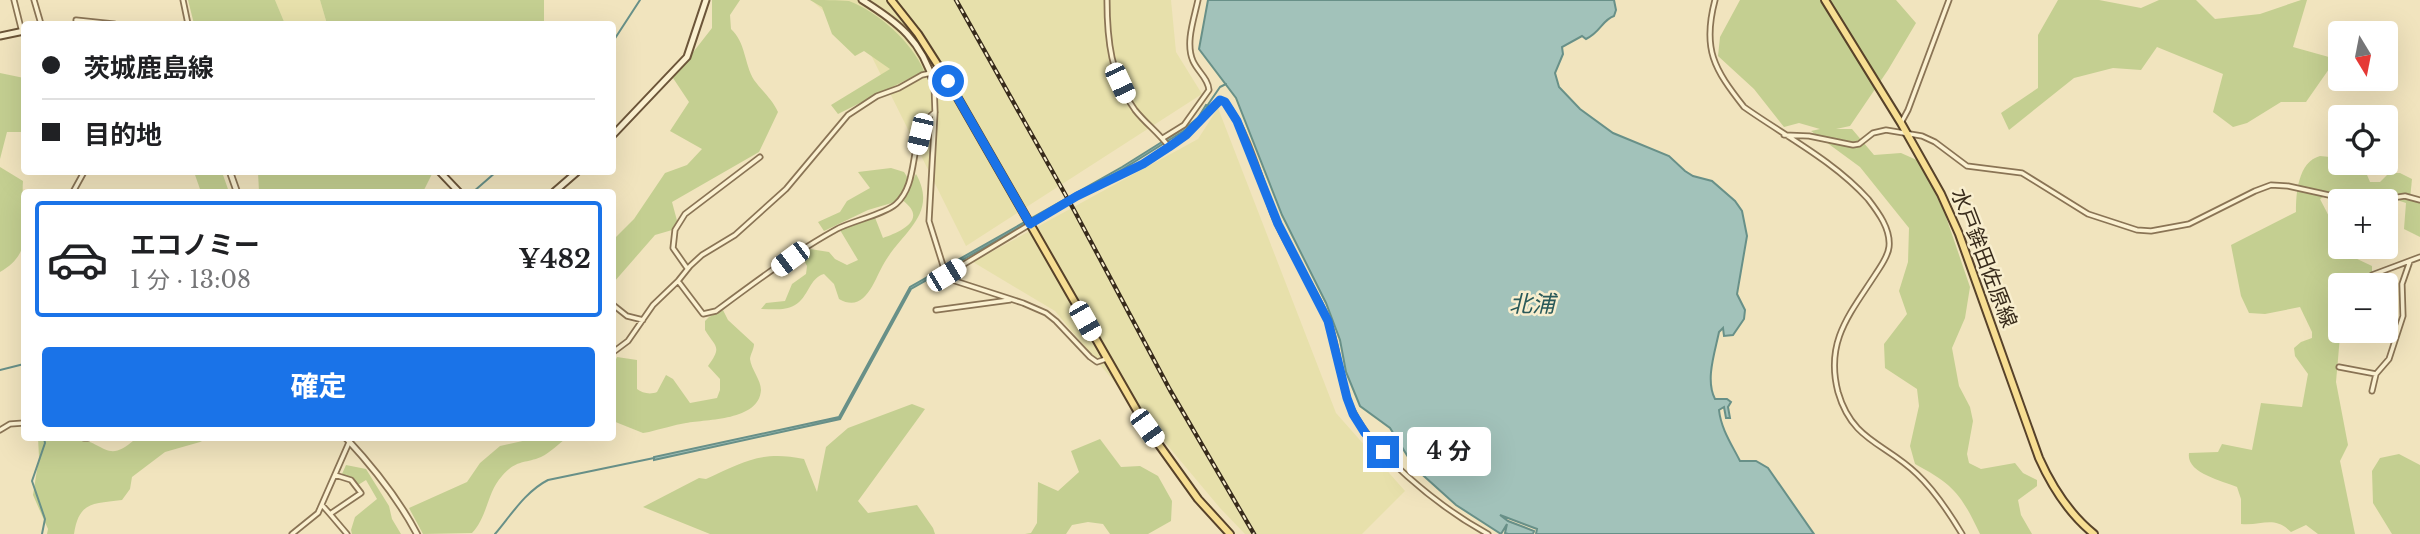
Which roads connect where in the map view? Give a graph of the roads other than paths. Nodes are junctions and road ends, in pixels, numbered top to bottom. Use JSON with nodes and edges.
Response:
{"nodes":[{"id":1,"x":13,"y":0,"type":"edge"},
{"id":2,"x":34,"y":0,"type":"edge"},
{"id":3,"x":183,"y":0,"type":"edge"},
{"id":4,"x":706,"y":0,"type":"edge"},
{"id":5,"x":862,"y":0,"type":"edge"},
{"id":6,"x":891,"y":0,"type":"edge"},
{"id":7,"x":1107,"y":0,"type":"edge"},
{"id":8,"x":1198,"y":0,"type":"edge"},
{"id":9,"x":1715,"y":0,"type":"edge"},
{"id":10,"x":1825,"y":0,"type":"edge"},
{"id":11,"x":1949,"y":0,"type":"edge"},
{"id":12,"x":906,"y":18,"type":"junction"},
{"id":13,"x":76,"y":20,"type":"dead end"},
{"id":14,"x":40,"y":21,"type":"edge"},
{"id":15,"x":86,"y":21,"type":"edge"},
{"id":16,"x":187,"y":21,"type":"edge"},
{"id":17,"x":21,"y":26,"type":"edge"},
{"id":18,"x":898,"y":26,"type":"junction"},
{"id":19,"x":21,"y":32,"type":"edge"},
{"id":20,"x":0,"y":36,"type":"edge"},
{"id":21,"x":931,"y":74,"type":"junction"},
{"id":22,"x":948,"y":81,"type":"junction"},
{"id":23,"x":934,"y":84,"type":"junction"},
{"id":24,"x":935,"y":112,"type":"junction"},
{"id":25,"x":1901,"y":123,"type":"junction"},
{"id":26,"x":616,"y":132,"type":"edge"},
{"id":27,"x":1906,"y":132,"type":"junction"},
{"id":28,"x":1782,"y":134,"type":"junction"},
{"id":29,"x":1163,"y":138,"type":"junction"},
{"id":30,"x":1169,"y":147,"type":"junction"},
{"id":31,"x":760,"y":157,"type":"dead end"},
{"id":32,"x":443,"y":175,"type":"edge"},
{"id":33,"x":574,"y":175,"type":"edge"},
{"id":34,"x":456,"y":189,"type":"edge"},
{"id":35,"x":557,"y":189,"type":"edge"},
{"id":36,"x":2328,"y":195,"type":"edge"},
{"id":37,"x":2398,"y":197,"type":"edge"},
{"id":38,"x":2420,"y":200,"type":"edge"},
{"id":39,"x":1028,"y":221,"type":"junction"},
{"id":40,"x":2420,"y":257,"type":"edge"},
{"id":41,"x":2410,"y":261,"type":"junction"},
{"id":42,"x":690,"y":266,"type":"junction"},
{"id":43,"x":944,"y":271,"type":"junction"},
{"id":44,"x":2377,"y":273,"type":"edge"},
{"id":45,"x":678,"y":281,"type":"junction"},
{"id":46,"x":1012,"y":300,"type":"junction"},
{"id":47,"x":616,"y":307,"type":"edge"},
{"id":48,"x":936,"y":310,"type":"dead end"},
{"id":49,"x":643,"y":320,"type":"junction"},
{"id":50,"x":616,"y":350,"type":"edge"},
{"id":51,"x":1106,"y":359,"type":"junction"},
{"id":52,"x":2339,"y":367,"type":"dead end"},
{"id":53,"x":2376,"y":374,"type":"junction"},
{"id":54,"x":2372,"y":391,"type":"dead end"},
{"id":55,"x":21,"y":423,"type":"edge"},
{"id":56,"x":0,"y":430,"type":"edge"},
{"id":57,"x":348,"y":441,"type":"edge"},
{"id":58,"x":351,"y":441,"type":"edge"},
{"id":59,"x":334,"y":475,"type":"junction"},
{"id":60,"x":322,"y":505,"type":"junction"},
{"id":61,"x":330,"y":514,"type":"junction"},
{"id":62,"x":292,"y":534,"type":"edge"},
{"id":63,"x":347,"y":534,"type":"edge"},
{"id":64,"x":417,"y":534,"type":"edge"},
{"id":65,"x":1230,"y":534,"type":"edge"},
{"id":66,"x":1488,"y":534,"type":"edge"},
{"id":67,"x":1962,"y":534,"type":"edge"},
{"id":68,"x":2094,"y":534,"type":"edge"}],
"edges":[{"from":1,"to":17,"type":"street"},
{"from":2,"to":14,"type":"street"},
{"from":3,"to":16,"type":"street"},
{"from":4,"to":26,"type":"main road"},
{"from":5,"to":18,"type":"main road"},
{"from":6,"to":12,"type":"main road"},
{"from":7,"to":29,"type":"street"},
{"from":8,"to":29,"type":"street"},
{"from":9,"to":28,"type":"street"},
{"from":10,"to":25,"type":"main road","name":"水戸鉾田佐原線"},
{"from":11,"to":25,"type":"street"},
{"from":12,"to":18,"type":"street"},
{"from":12,"to":22,"type":"main road"},
{"from":13,"to":15,"type":"street"},
{"from":18,"to":21,"type":"main road"},
{"from":19,"to":20,"type":"main road"},
{"from":21,"to":23,"type":"main road"},
{"from":21,"to":42,"type":"street"},
{"from":22,"to":23,"type":"main road"},
{"from":22,"to":39,"type":"main road"},
{"from":23,"to":24,"type":"street"},
{"from":24,"to":43,"type":"street"},
{"from":24,"to":45,"type":"street"},
{"from":25,"to":27,"type":"main road","name":"水戸鉾田佐原線"},
{"from":27,"to":28,"type":"street"},
{"from":27,"to":36,"type":"street"},
{"from":27,"to":68,"type":"main road","name":"水戸鉾田佐原線"},
{"from":28,"to":67,"type":"street"},
{"from":29,"to":30,"type":"street"},
{"from":30,"to":39,"type":"street"},
{"from":30,"to":66,"type":"street"},
{"from":31,"to":42,"type":"street"},
{"from":32,"to":34,"type":"main road"},
{"from":33,"to":35,"type":"main road"},
{"from":37,"to":38,"type":"street"},
{"from":39,"to":43,"type":"street"},
{"from":39,"to":51,"type":"main road"},
{"from":40,"to":41,"type":"street"},
{"from":41,"to":44,"type":"street"},
{"from":41,"to":53,"type":"street"},
{"from":42,"to":45,"type":"street"},
{"from":43,"to":46,"type":"street"},
{"from":45,"to":49,"type":"street"},
{"from":46,"to":48,"type":"street"},
{"from":46,"to":51,"type":"street"},
{"from":47,"to":49,"type":"street"},
{"from":49,"to":50,"type":"street"},
{"from":51,"to":65,"type":"main road"},
{"from":52,"to":53,"type":"street"},
{"from":53,"to":54,"type":"street"},
{"from":55,"to":56,"type":"street"},
{"from":57,"to":59,"type":"street"},
{"from":58,"to":64,"type":"street"},
{"from":59,"to":60,"type":"street"},
{"from":59,"to":61,"type":"street"},
{"from":60,"to":61,"type":"street"},
{"from":60,"to":62,"type":"street"},
{"from":61,"to":63,"type":"street"}]}
